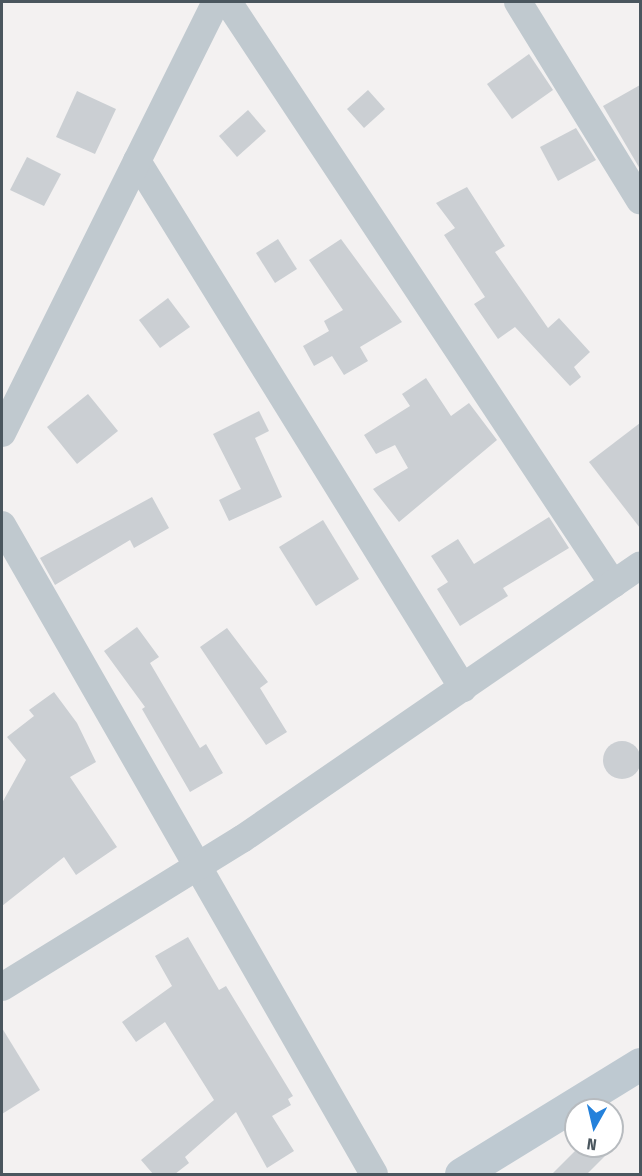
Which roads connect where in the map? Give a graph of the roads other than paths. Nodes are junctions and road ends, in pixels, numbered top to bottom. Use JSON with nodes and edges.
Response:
{"nodes":[{"id":1,"x":216,"y":2,"type":"edge"},
{"id":2,"x":228,"y":2,"type":"edge"},
{"id":3,"x":518,"y":2,"type":"edge"},
{"id":4,"x":137,"y":161,"type":"junction"},
{"id":5,"x":640,"y":200,"type":"edge"},
{"id":6,"x":2,"y":433,"type":"edge"},
{"id":7,"x":2,"y":525,"type":"edge"},
{"id":8,"x":640,"y":566,"type":"edge"},
{"id":9,"x":613,"y":584,"type":"junction"},
{"id":10,"x":463,"y":687,"type":"junction"},
{"id":11,"x":196,"y":868,"type":"junction"},
{"id":12,"x":2,"y":987,"type":"edge"},
{"id":13,"x":640,"y":1064,"type":"edge"},
{"id":14,"x":374,"y":1174,"type":"edge"},
{"id":15,"x":461,"y":1174,"type":"edge"}],
"edges":[{"from":1,"to":4,"type":"street"},
{"from":2,"to":9,"type":"street"},
{"from":3,"to":5,"type":"street"},
{"from":4,"to":6,"type":"street"},
{"from":4,"to":10,"type":"street"},
{"from":7,"to":11,"type":"street"},
{"from":8,"to":9,"type":"street"},
{"from":9,"to":10,"type":"street"},
{"from":10,"to":11,"type":"street"},
{"from":11,"to":12,"type":"street"},
{"from":11,"to":14,"type":"street"},
{"from":13,"to":15,"type":"main road"}]}
